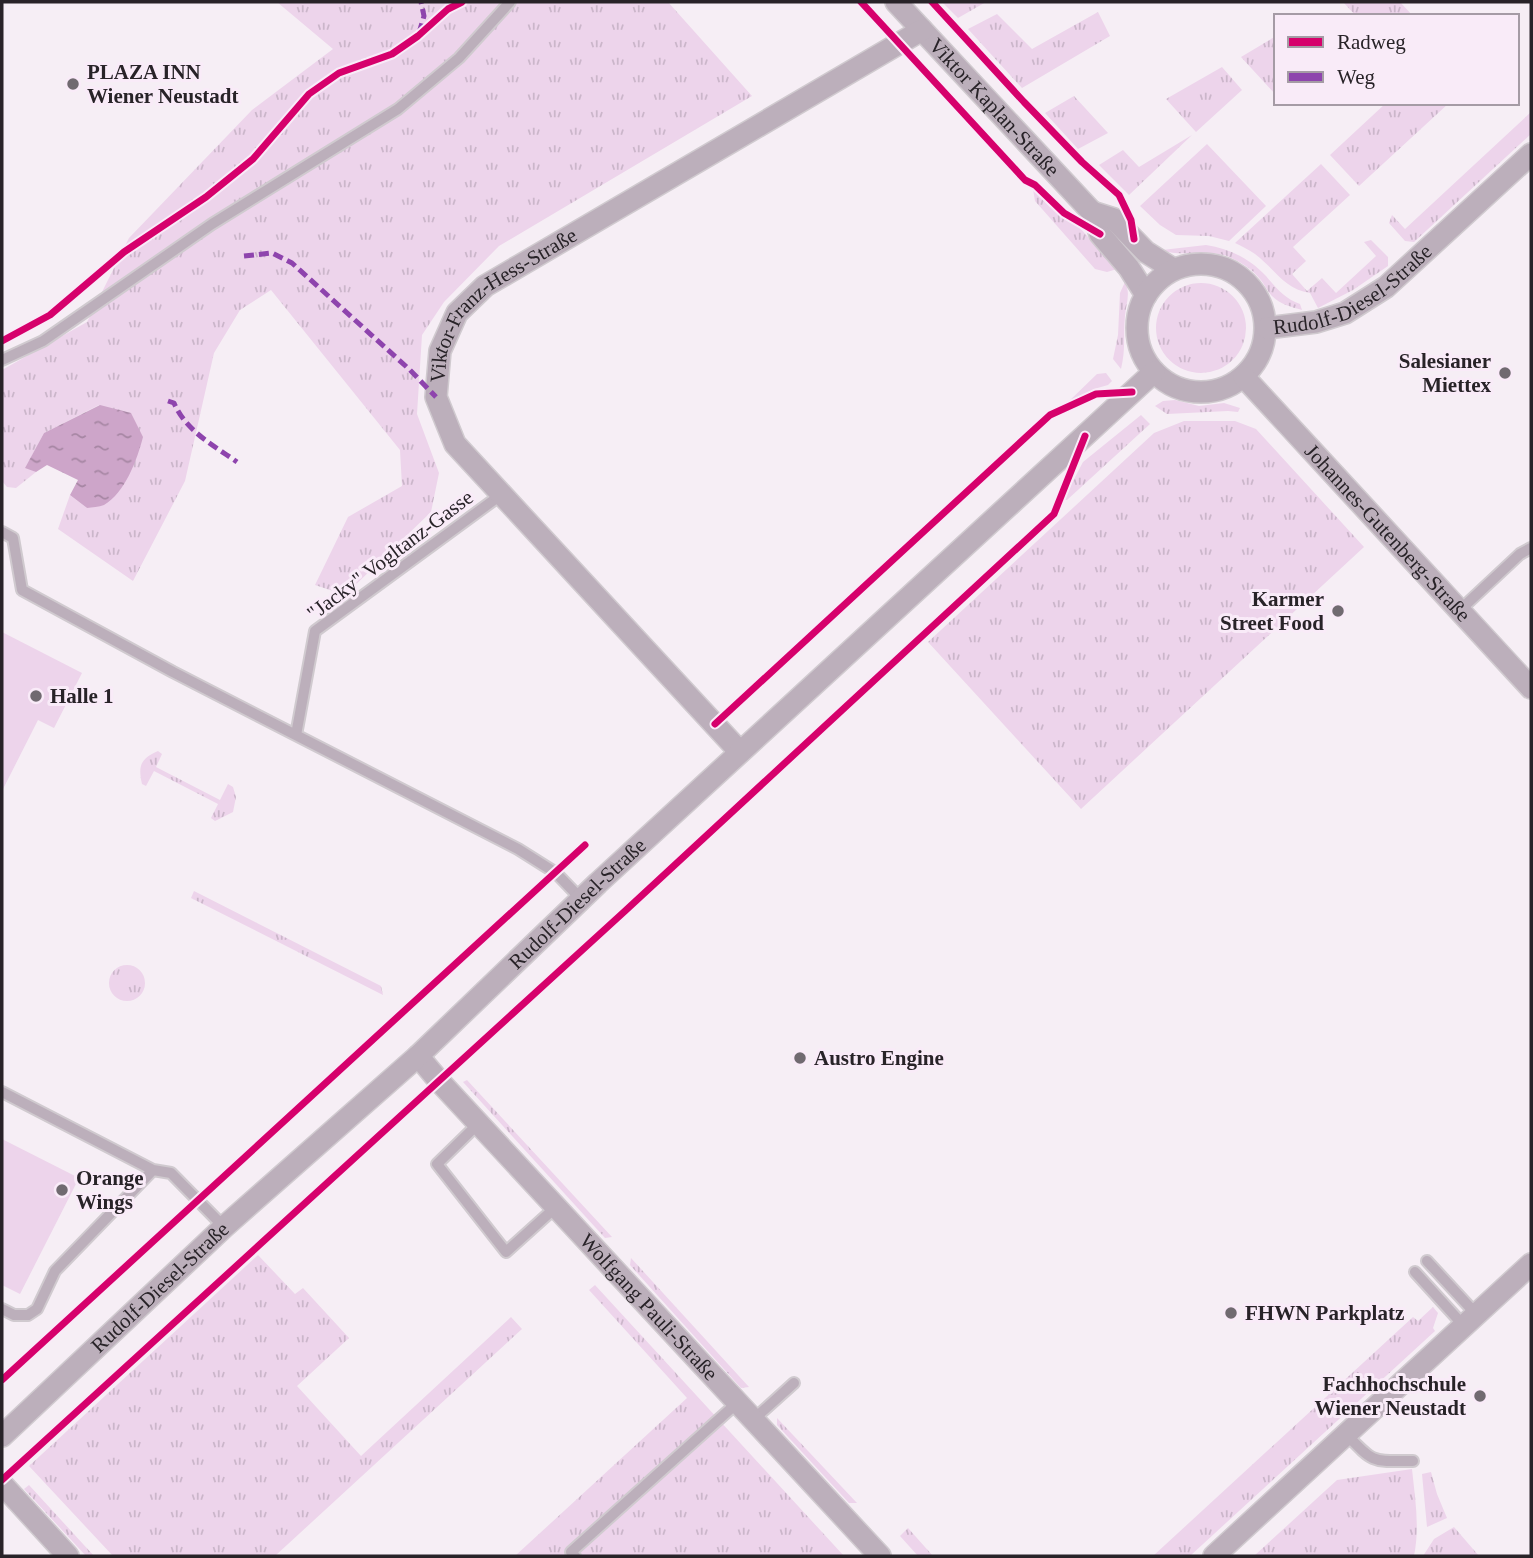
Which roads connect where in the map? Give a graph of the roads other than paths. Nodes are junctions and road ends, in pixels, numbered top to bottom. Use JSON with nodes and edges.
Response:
{"nodes":[{"id":1,"x":510,"y":2,"type":"edge"},
{"id":2,"x":895,"y":2,"type":"edge"},
{"id":3,"x":922,"y":30,"type":"junction"},
{"id":4,"x":1531,"y":154,"type":"edge"},
{"id":5,"x":1092,"y":212,"type":"junction"},
{"id":6,"x":1159,"y":281,"type":"junction"},
{"id":7,"x":1267,"y":328,"type":"junction"},
{"id":8,"x":2,"y":360,"type":"edge"},
{"id":9,"x":1154,"y":372,"type":"junction"},
{"id":10,"x":1244,"y":377,"type":"junction"},
{"id":11,"x":502,"y":494,"type":"junction"},
{"id":12,"x":2,"y":532,"type":"edge"},
{"id":13,"x":1531,"y":548,"type":"edge"},
{"id":14,"x":1459,"y":611,"type":"junction"},
{"id":15,"x":1531,"y":688,"type":"edge"},
{"id":16,"x":296,"y":735,"type":"junction"},
{"id":17,"x":740,"y":752,"type":"junction"},
{"id":18,"x":581,"y":899,"type":"junction"},
{"id":19,"x":418,"y":1056,"type":"junction"},
{"id":20,"x":2,"y":1092,"type":"edge"},
{"id":21,"x":478,"y":1124,"type":"junction"},
{"id":22,"x":153,"y":1170,"type":"junction"},
{"id":23,"x":556,"y":1207,"type":"junction"},
{"id":24,"x":223,"y":1227,"type":"junction"},
{"id":25,"x":1427,"y":1261,"type":"dead end"},
{"id":26,"x":1531,"y":1264,"type":"edge"},
{"id":27,"x":1415,"y":1272,"type":"dead end"},
{"id":28,"x":2,"y":1309,"type":"edge"},
{"id":29,"x":1470,"y":1320,"type":"junction"},
{"id":30,"x":794,"y":1383,"type":"dead end"},
{"id":31,"x":737,"y":1403,"type":"junction"},
{"id":32,"x":753,"y":1420,"type":"junction"},
{"id":33,"x":1346,"y":1434,"type":"junction"},
{"id":34,"x":2,"y":1436,"type":"edge"},
{"id":35,"x":1413,"y":1461,"type":"dead end"},
{"id":36,"x":2,"y":1484,"type":"edge"},
{"id":37,"x":68,"y":1556,"type":"edge"},
{"id":38,"x":575,"y":1556,"type":"edge"},
{"id":39,"x":880,"y":1556,"type":"edge"},
{"id":40,"x":1214,"y":1556,"type":"edge"}],
"edges":[{"from":1,"to":8,"type":"lane"},
{"from":2,"to":3,"type":"street","name":"Viktor Kaplan-Straße"},
{"from":3,"to":5,"type":"street","name":"Viktor Kaplan-Straße"},
{"from":3,"to":11,"type":"street","name":"Viktor-Franz-Hess-Straße"},
{"from":4,"to":7,"type":"street","name":"Rudolf-Diesel-Straße"},
{"from":5,"to":6,"type":"street","name":"Viktor Kaplan-Straße"},
{"from":5,"to":6,"type":"street","name":"Viktor Kaplan-Straße"},
{"from":6,"to":7,"type":"street","name":"Rudolf-Diesel-Straße"},
{"from":6,"to":9,"type":"street"},
{"from":7,"to":10,"type":"street"},
{"from":9,"to":10,"type":"street"},
{"from":9,"to":17,"type":"street","name":"Rudolf-Diesel-Straße"},
{"from":10,"to":14,"type":"street","name":"Johannes-Gutenberg-Straße"},
{"from":11,"to":16,"type":"lane","name":"\"Jacky\" Vogltanz-Gasse"},
{"from":11,"to":17,"type":"street","name":"Viktor-Franz-Hess-Straße"},
{"from":12,"to":16,"type":"lane"},
{"from":13,"to":14,"type":"lane"},
{"from":14,"to":15,"type":"street","name":"Johannes-Gutenberg-Straße"},
{"from":16,"to":18,"type":"lane"},
{"from":17,"to":18,"type":"street","name":"Rudolf-Diesel-Straße"},
{"from":18,"to":19,"type":"street","name":"Rudolf-Diesel-Straße"},
{"from":19,"to":21,"type":"street","name":"Wolfgang Pauli-Straße"},
{"from":19,"to":24,"type":"street","name":"Rudolf-Diesel-Straße"},
{"from":20,"to":22,"type":"lane"},
{"from":21,"to":23,"type":"street","name":"Wolfgang Pauli-Straße"},
{"from":21,"to":23,"type":"lane"},
{"from":22,"to":24,"type":"lane"},
{"from":22,"to":28,"type":"lane"},
{"from":23,"to":31,"type":"street","name":"Wolfgang Pauli-Straße"},
{"from":24,"to":34,"type":"street","name":"Rudolf-Diesel-Straße"},
{"from":25,"to":29,"type":"lane"},
{"from":26,"to":29,"type":"street"},
{"from":27,"to":29,"type":"lane"},
{"from":29,"to":33,"type":"street"},
{"from":30,"to":32,"type":"lane"},
{"from":31,"to":32,"type":"street","name":"Wolfgang Pauli-Straße"},
{"from":31,"to":38,"type":"lane"},
{"from":32,"to":39,"type":"street","name":"Wolfgang Pauli-Straße"},
{"from":33,"to":35,"type":"lane"},
{"from":33,"to":40,"type":"street"},
{"from":36,"to":37,"type":"street"}]}
